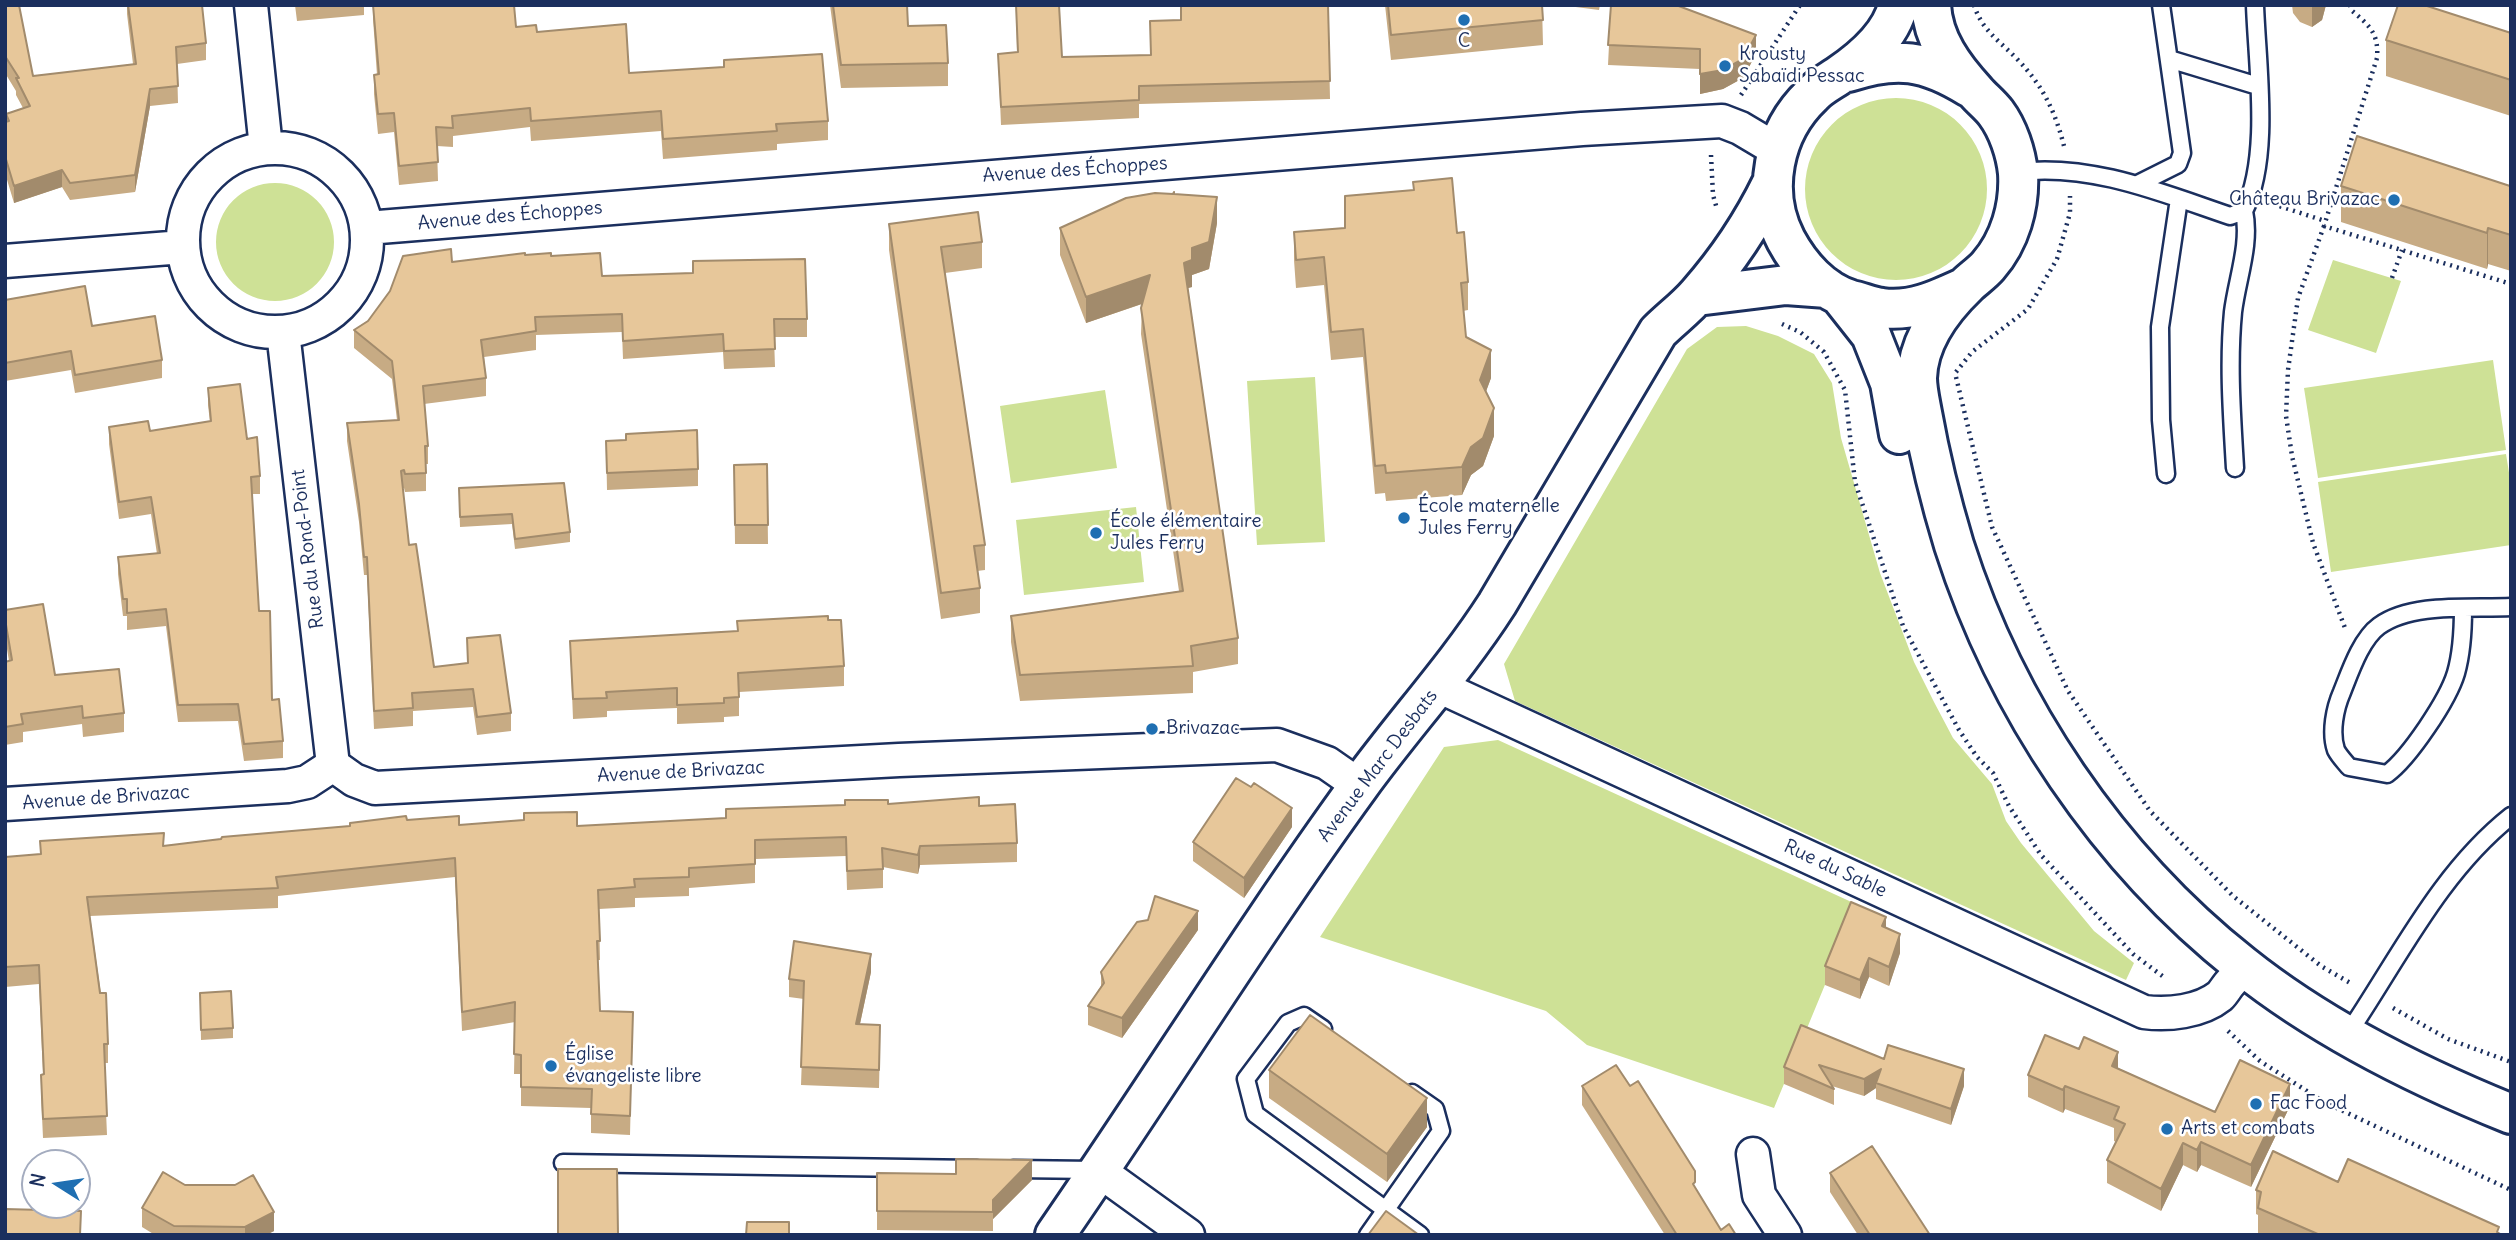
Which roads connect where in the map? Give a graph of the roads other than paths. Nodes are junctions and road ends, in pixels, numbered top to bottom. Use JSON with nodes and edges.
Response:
{"nodes":[{"id":1,"x":251,"y":5,"type":"edge"},
{"id":2,"x":1898,"y":5,"type":"edge"},
{"id":3,"x":1931,"y":5,"type":"edge"},
{"id":4,"x":2161,"y":5,"type":"edge"},
{"id":5,"x":2255,"y":5,"type":"edge"},
{"id":6,"x":2169,"y":59,"type":"junction"},
{"id":7,"x":1841,"y":74,"type":"junction"},
{"id":8,"x":2258,"y":86,"type":"junction"},
{"id":9,"x":1974,"y":90,"type":"junction"},
{"id":10,"x":266,"y":148,"type":"junction"},
{"id":11,"x":1774,"y":167,"type":"junction"},
{"id":12,"x":2018,"y":172,"type":"junction"},
{"id":13,"x":2138,"y":184,"type":"junction"},
{"id":14,"x":2179,"y":199,"type":"junction"},
{"id":15,"x":2244,"y":211,"type":"junction"},
{"id":16,"x":367,"y":228,"type":"junction"},
{"id":17,"x":183,"y":247,"type":"junction"},
{"id":18,"x":5,"y":261,"type":"edge"},
{"id":19,"x":1963,"y":289,"type":"junction"},
{"id":20,"x":1834,"y":293,"type":"junction"},
{"id":21,"x":1697,"y":296,"type":"junction"},
{"id":22,"x":283,"y":332,"type":"junction"},
{"id":23,"x":2235,"y":468,"type":"dead end"},
{"id":24,"x":2166,"y":474,"type":"dead end"},
{"id":25,"x":2511,"y":607,"type":"edge"},
{"id":26,"x":2463,"y":609,"type":"junction"},
{"id":27,"x":1438,"y":686,"type":"junction"},
{"id":28,"x":333,"y":765,"type":"junction"},
{"id":29,"x":1360,"y":786,"type":"junction"},
{"id":30,"x":5,"y":804,"type":"edge"},
{"id":31,"x":2511,"y":816,"type":"edge"},
{"id":32,"x":2231,"y":982,"type":"junction"},
{"id":33,"x":2347,"y":1035,"type":"junction"},
{"id":34,"x":1336,"y":1039,"type":"edge"},
{"id":35,"x":1402,"y":1086,"type":"edge"},
{"id":36,"x":2511,"y":1114,"type":"edge"},
{"id":37,"x":2511,"y":1137,"type":"edge"},
{"id":38,"x":1753,"y":1154,"type":"dead end"},
{"id":39,"x":563,"y":1163,"type":"dead end"},
{"id":40,"x":1098,"y":1170,"type":"junction"},
{"id":41,"x":1387,"y":1211,"type":"junction"},
{"id":42,"x":1055,"y":1235,"type":"edge"},
{"id":43,"x":1188,"y":1235,"type":"edge"},
{"id":44,"x":1368,"y":1235,"type":"edge"},
{"id":45,"x":1420,"y":1235,"type":"edge"},
{"id":46,"x":1785,"y":1235,"type":"edge"}],
"edges":[{"from":1,"to":10,"type":"street"},
{"from":2,"to":7,"type":"main road"},
{"from":3,"to":9,"type":"main road"},
{"from":4,"to":6,"type":"lane"},
{"from":5,"to":8,"type":"lane"},
{"from":6,"to":8,"type":"lane"},
{"from":6,"to":13,"type":"lane"},
{"from":7,"to":9,"type":"main road"},
{"from":7,"to":11,"type":"main road"},
{"from":8,"to":15,"type":"lane"},
{"from":9,"to":12,"type":"main road"},
{"from":10,"to":16,"type":"street"},
{"from":10,"to":17,"type":"street"},
{"from":11,"to":16,"type":"street","name":"Avenue des Échoppes"},
{"from":11,"to":20,"type":"main road"},
{"from":11,"to":21,"type":"main road","name":"Avenue Marc Desbats"},
{"from":12,"to":13,"type":"lane"},
{"from":12,"to":19,"type":"main road"},
{"from":13,"to":14,"type":"lane"},
{"from":14,"to":15,"type":"lane"},
{"from":14,"to":24,"type":"lane"},
{"from":15,"to":23,"type":"lane"},
{"from":16,"to":22,"type":"street"},
{"from":17,"to":18,"type":"street"},
{"from":17,"to":22,"type":"street"},
{"from":19,"to":20,"type":"main road"},
{"from":19,"to":33,"type":"main road"},
{"from":20,"to":21,"type":"main road"},
{"from":20,"to":32,"type":"main road"},
{"from":21,"to":27,"type":"main road","name":"Avenue Marc Desbats"},
{"from":22,"to":28,"type":"street","name":"Rue du Rond-Point"},
{"from":25,"to":26,"type":"lane"},
{"from":26,"to":26,"type":"lane"},
{"from":27,"to":29,"type":"main road","name":"Avenue Marc Desbats"},
{"from":27,"to":32,"type":"street","name":"Rue du Sable"},
{"from":28,"to":29,"type":"street","name":"Avenue de Brivazac"},
{"from":28,"to":30,"type":"street","name":"Avenue de Brivazac"},
{"from":29,"to":40,"type":"main road","name":"Avenue Marc Desbats"},
{"from":31,"to":33,"type":"lane"},
{"from":32,"to":37,"type":"main road"},
{"from":33,"to":36,"type":"main road"},
{"from":34,"to":41,"type":"lane"},
{"from":35,"to":41,"type":"lane"},
{"from":38,"to":46,"type":"street"},
{"from":39,"to":40,"type":"lane"},
{"from":40,"to":42,"type":"main road","name":"Avenue Marc Desbats"},
{"from":40,"to":43,"type":"street"},
{"from":41,"to":44,"type":"lane"},
{"from":41,"to":45,"type":"lane"}]}
